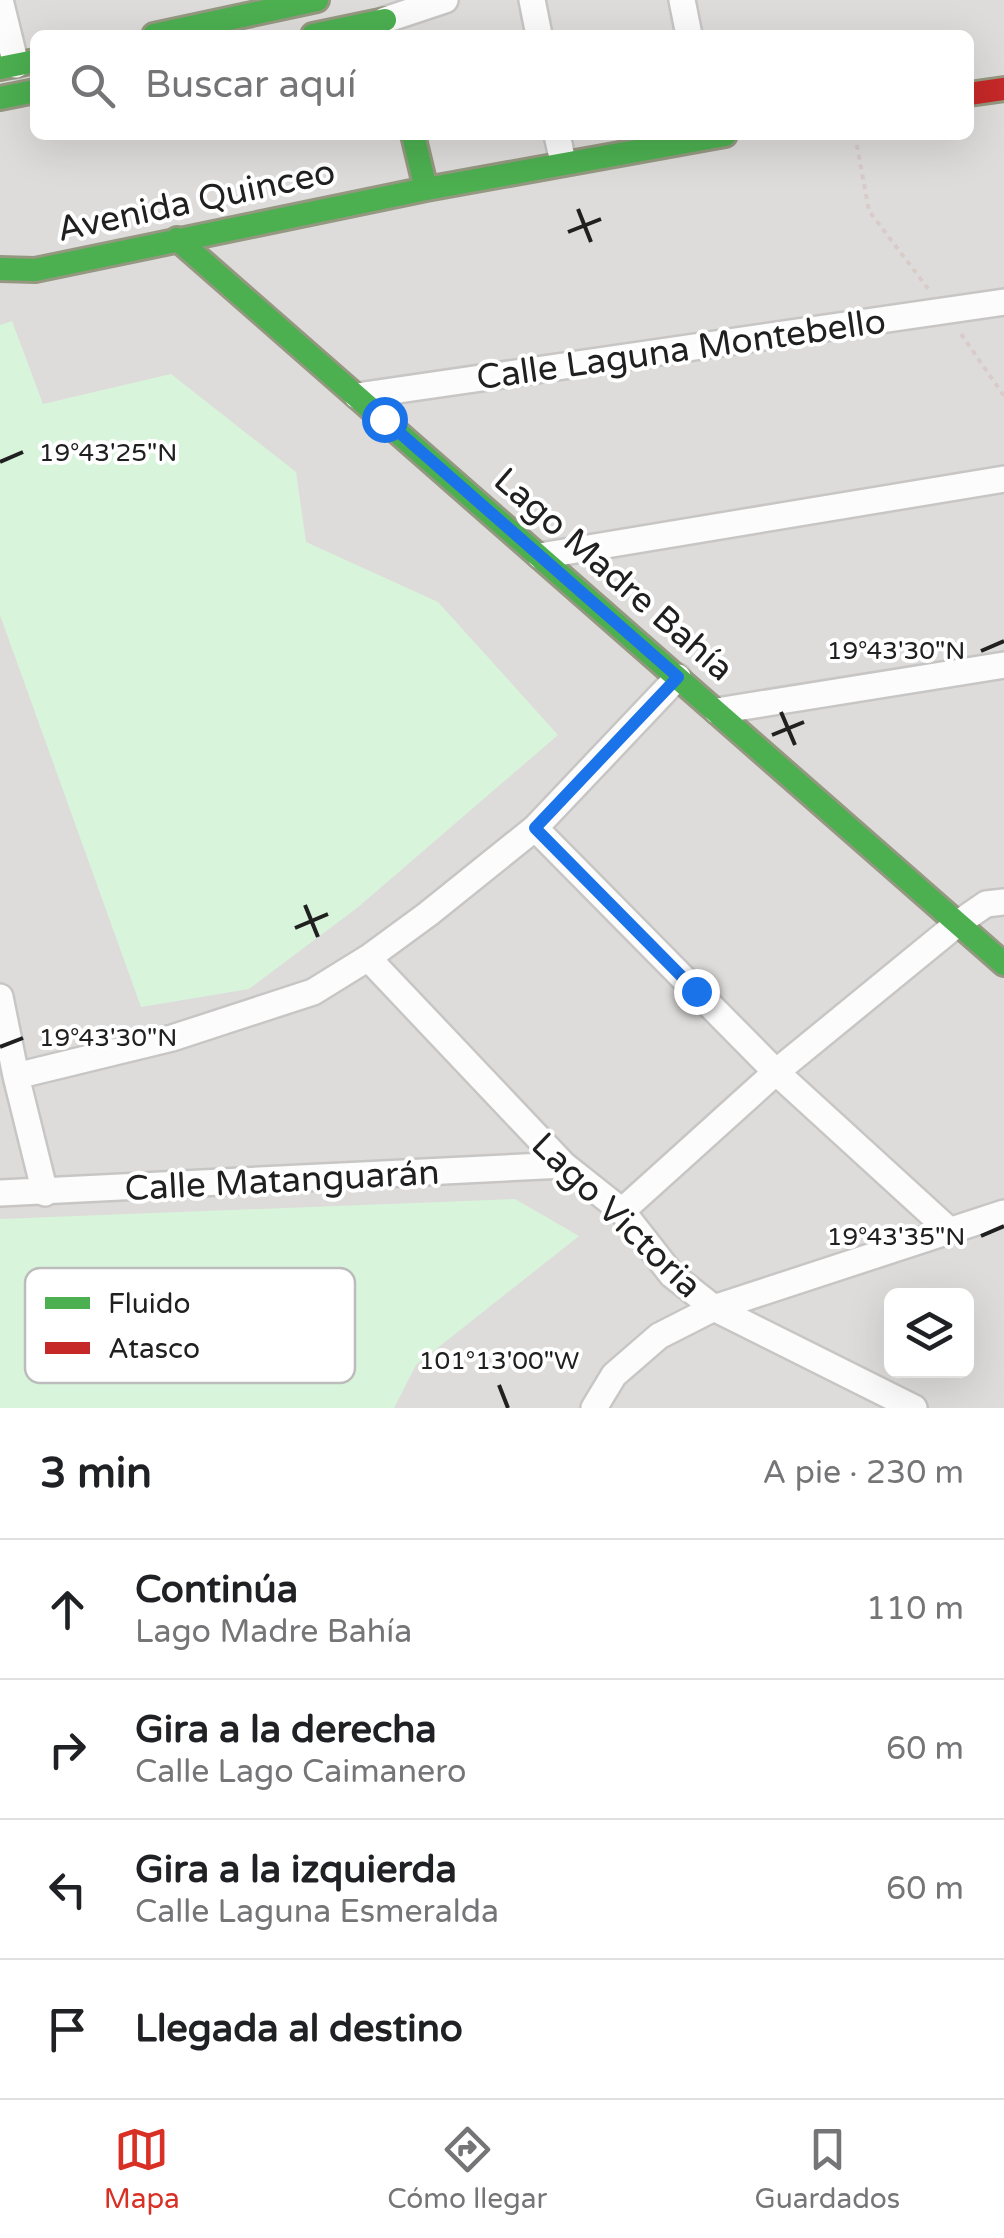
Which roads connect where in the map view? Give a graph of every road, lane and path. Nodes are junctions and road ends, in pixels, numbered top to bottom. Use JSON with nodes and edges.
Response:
{"nodes":[{"id":1,"x":0,"y":0,"type":"edge"},
{"id":2,"x":317,"y":0,"type":"edge"},
{"id":3,"x":446,"y":0,"type":"edge"},
{"id":4,"x":532,"y":0,"type":"edge"},
{"id":5,"x":682,"y":0,"type":"edge"},
{"id":6,"x":385,"y":18,"type":"edge"},
{"id":7,"x":177,"y":30,"type":"edge"},
{"id":8,"x":334,"y":30,"type":"edge"},
{"id":9,"x":537,"y":30,"type":"edge"},
{"id":10,"x":688,"y":30,"type":"edge"},
{"id":11,"x":17,"y":64,"type":"edge"},
{"id":12,"x":1004,"y":89,"type":"edge"},
{"id":13,"x":30,"y":93,"type":"edge"},
{"id":14,"x":974,"y":93,"type":"edge"},
{"id":15,"x":0,"y":98,"type":"edge"},
{"id":16,"x":414,"y":140,"type":"edge"},
{"id":17,"x":559,"y":140,"type":"edge"},
{"id":18,"x":691,"y":140,"type":"edge"},
{"id":19,"x":856,"y":140,"type":"edge"},
{"id":20,"x":562,"y":162,"type":"junction"},
{"id":21,"x":426,"y":189,"type":"junction"},
{"id":22,"x":177,"y":239,"type":"junction"},
{"id":23,"x":0,"y":269,"type":"edge"},
{"id":24,"x":35,"y":270,"type":"junction"},
{"id":25,"x":0,"y":290,"type":"edge"},
{"id":26,"x":1004,"y":302,"type":"edge"},
{"id":27,"x":944,"y":310,"type":"junction"},
{"id":28,"x":358,"y":396,"type":"junction"},
{"id":29,"x":1004,"y":396,"type":"edge"},
{"id":30,"x":1004,"y":479,"type":"edge"},
{"id":31,"x":540,"y":556,"type":"junction"},
{"id":32,"x":1004,"y":664,"type":"edge"},
{"id":33,"x":678,"y":677,"type":"junction"},
{"id":34,"x":717,"y":711,"type":"junction"},
{"id":35,"x":535,"y":828,"type":"junction"},
{"id":36,"x":1004,"y":902,"type":"edge"},
{"id":37,"x":956,"y":924,"type":"junction"},
{"id":38,"x":368,"y":958,"type":"junction"},
{"id":39,"x":1004,"y":964,"type":"edge"},
{"id":40,"x":0,"y":996,"type":"edge"},
{"id":41,"x":776,"y":1072,"type":"junction"},
{"id":42,"x":16,"y":1076,"type":"junction"},
{"id":43,"x":564,"y":1165,"type":"junction"},
{"id":44,"x":0,"y":1193,"type":"edge"},
{"id":45,"x":45,"y":1193,"type":"junction"},
{"id":46,"x":622,"y":1210,"type":"junction"},
{"id":47,"x":1004,"y":1214,"type":"edge"},
{"id":48,"x":950,"y":1230,"type":"junction"},
{"id":49,"x":714,"y":1308,"type":"junction"},
{"id":50,"x":594,"y":1408,"type":"edge"},
{"id":51,"x":914,"y":1408,"type":"edge"}],
"edges":[{"from":1,"to":11,"type":"street"},
{"from":2,"to":7,"type":"street"},
{"from":3,"to":6,"type":"street"},
{"from":4,"to":9,"type":"street"},
{"from":5,"to":10,"type":"street"},
{"from":6,"to":8,"type":"street"},
{"from":12,"to":14,"type":"street"},
{"from":13,"to":15,"type":"street"},
{"from":16,"to":21,"type":"street"},
{"from":17,"to":20,"type":"street"},
{"from":18,"to":20,"type":"street","name":"Avenida Quinceo"},
{"from":19,"to":27,"type":"path"},
{"from":20,"to":21,"type":"street","name":"Avenida Quinceo"},
{"from":21,"to":22,"type":"street","name":"Avenida Quinceo"},
{"from":22,"to":24,"type":"street","name":"Avenida Quinceo"},
{"from":22,"to":28,"type":"street","name":"Lago Madre Bahía"},
{"from":23,"to":24,"type":"street","name":"Avenida Quinceo"},
{"from":24,"to":25,"type":"street","name":"Avenida Quinceo"},
{"from":26,"to":27,"type":"street","name":"Calle Laguna Montebello"},
{"from":27,"to":28,"type":"street","name":"Calle Laguna Montebello"},
{"from":27,"to":29,"type":"path"},
{"from":28,"to":31,"type":"street","name":"Lago Madre Bahía"},
{"from":30,"to":31,"type":"street"},
{"from":31,"to":33,"type":"street","name":"Lago Madre Bahía"},
{"from":32,"to":34,"type":"street"},
{"from":33,"to":34,"type":"street","name":"Lago Madre Bahía"},
{"from":33,"to":35,"type":"street"},
{"from":34,"to":37,"type":"street","name":"Lago Madre Bahía"},
{"from":35,"to":38,"type":"street"},
{"from":35,"to":41,"type":"street"},
{"from":36,"to":37,"type":"street"},
{"from":37,"to":39,"type":"street","name":"Lago Madre Bahía"},
{"from":37,"to":41,"type":"street"},
{"from":38,"to":42,"type":"street"},
{"from":38,"to":43,"type":"street","name":"Lago Victoria"},
{"from":40,"to":42,"type":"street"},
{"from":41,"to":46,"type":"street"},
{"from":41,"to":48,"type":"street"},
{"from":42,"to":45,"type":"street"},
{"from":43,"to":45,"type":"street","name":"Calle Matanguarán"},
{"from":43,"to":46,"type":"street","name":"Lago Victoria"},
{"from":44,"to":45,"type":"street","name":"Calle Matanguarán"},
{"from":46,"to":49,"type":"street","name":"Lago Victoria"},
{"from":47,"to":48,"type":"street"},
{"from":48,"to":49,"type":"street"},
{"from":49,"to":50,"type":"street"},
{"from":49,"to":51,"type":"street","name":"Lago Victoria"}]}
